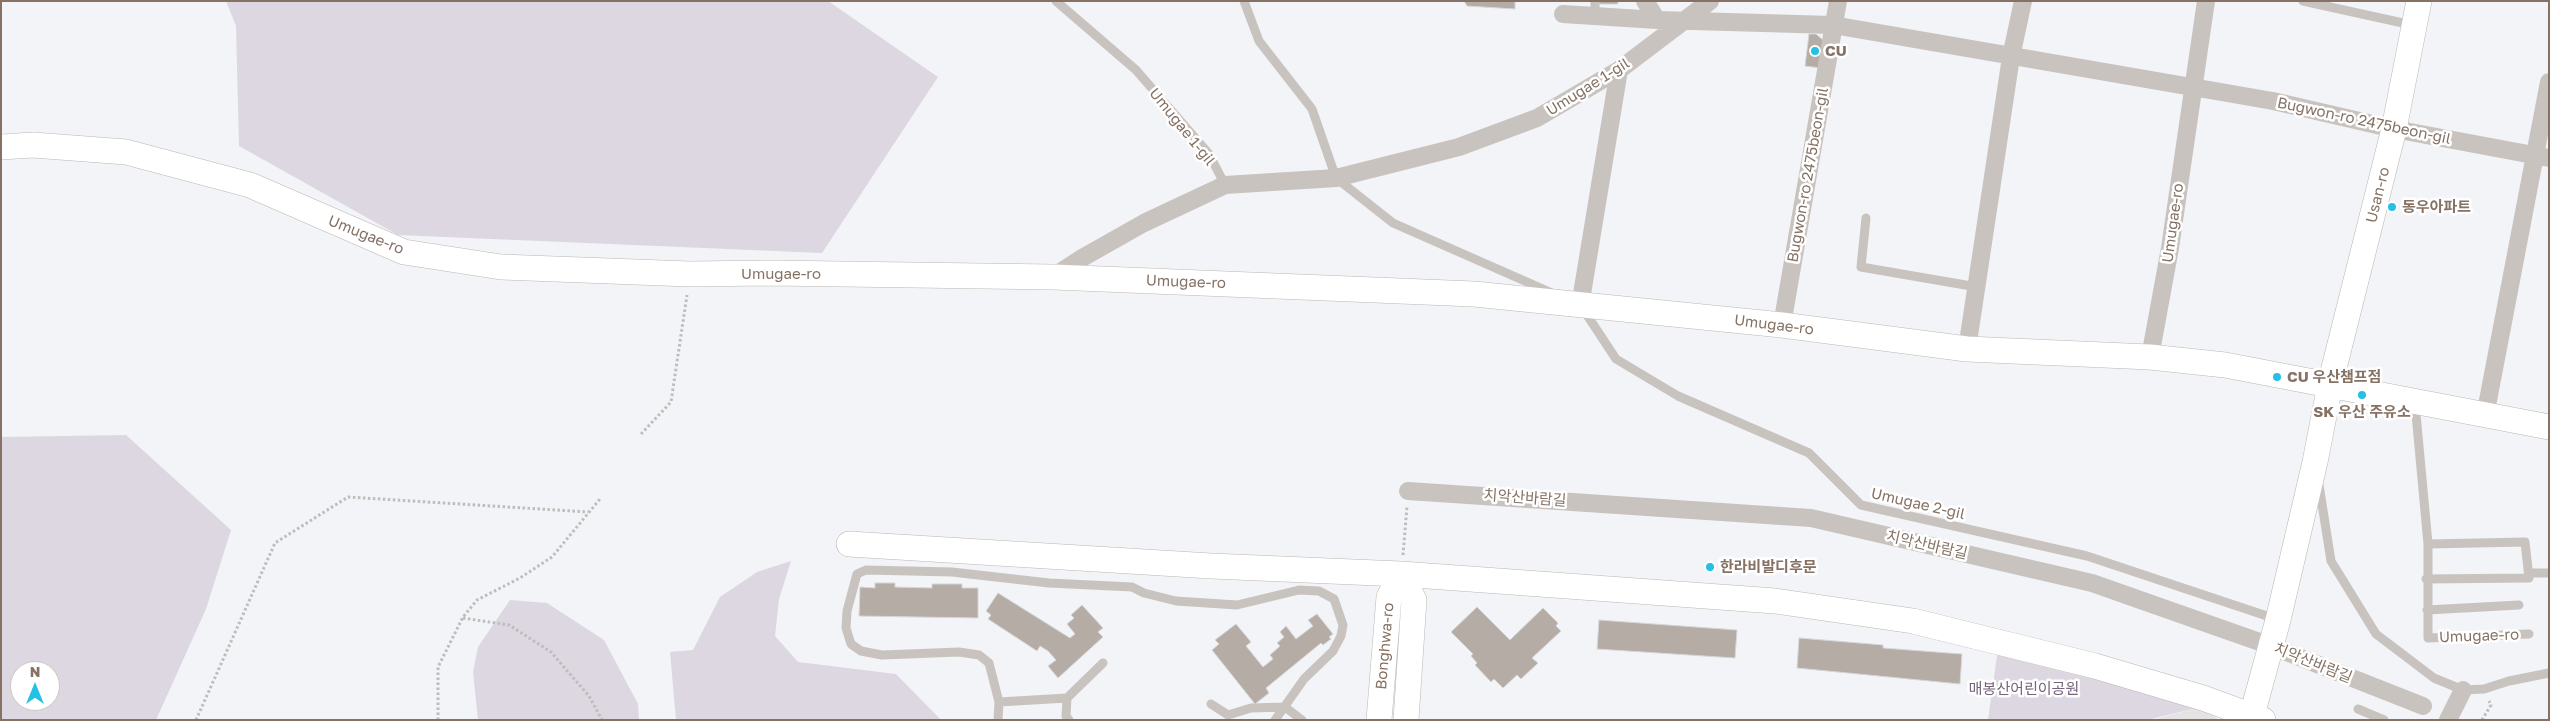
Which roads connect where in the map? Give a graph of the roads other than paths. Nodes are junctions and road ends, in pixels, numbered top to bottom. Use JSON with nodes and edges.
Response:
{"nodes":[{"id":1,"x":1056,"y":1,"type":"edge"},
{"id":2,"x":1244,"y":1,"type":"edge"},
{"id":3,"x":1645,"y":1,"type":"edge"},
{"id":4,"x":1710,"y":1,"type":"edge"},
{"id":5,"x":1838,"y":1,"type":"edge"},
{"id":6,"x":2023,"y":1,"type":"edge"},
{"id":7,"x":2206,"y":1,"type":"edge"},
{"id":8,"x":2303,"y":1,"type":"edge"},
{"id":9,"x":2419,"y":1,"type":"edge"},
{"id":10,"x":1595,"y":8,"type":"edge"},
{"id":11,"x":1563,"y":14,"type":"dead end"},
{"id":12,"x":1657,"y":20,"type":"junction"},
{"id":13,"x":1684,"y":21,"type":"junction"},
{"id":14,"x":1834,"y":25,"type":"junction"},
{"id":15,"x":2415,"y":26,"type":"junction"},
{"id":16,"x":2010,"y":57,"type":"junction"},
{"id":17,"x":1619,"y":70,"type":"junction"},
{"id":18,"x":2549,"y":82,"type":"edge"},
{"id":19,"x":2192,"y":88,"type":"junction"},
{"id":20,"x":2394,"y":129,"type":"junction"},
{"id":21,"x":1,"y":147,"type":"edge"},
{"id":22,"x":2542,"y":157,"type":"edge"},
{"id":23,"x":1336,"y":178,"type":"junction"},
{"id":24,"x":1225,"y":185,"type":"junction"},
{"id":25,"x":1866,"y":218,"type":"dead end"},
{"id":26,"x":1053,"y":278,"type":"junction"},
{"id":27,"x":1977,"y":287,"type":"junction"},
{"id":28,"x":1580,"y":306,"type":"junction"},
{"id":29,"x":1782,"y":325,"type":"junction"},
{"id":30,"x":1967,"y":349,"type":"junction"},
{"id":31,"x":2150,"y":357,"type":"junction"},
{"id":32,"x":2330,"y":387,"type":"junction"},
{"id":33,"x":2415,"y":403,"type":"junction"},
{"id":34,"x":2485,"y":416,"type":"junction"},
{"id":35,"x":2549,"y":427,"type":"edge"},
{"id":36,"x":2315,"y":462,"type":"junction"},
{"id":37,"x":1408,"y":491,"type":"road end"},
{"id":38,"x":850,"y":544,"type":"dead end"},
{"id":39,"x":2428,"y":544,"type":"junction"},
{"id":40,"x":2529,"y":573,"type":"junction"},
{"id":41,"x":2549,"y":573,"type":"edge"},
{"id":42,"x":1401,"y":574,"type":"junction"},
{"id":43,"x":2426,"y":579,"type":"junction"},
{"id":44,"x":2519,"y":605,"type":"dead end"},
{"id":45,"x":2427,"y":610,"type":"junction"},
{"id":46,"x":2278,"y":620,"type":"junction"},
{"id":47,"x":2529,"y":634,"type":"dead end"},
{"id":48,"x":2271,"y":646,"type":"junction"},
{"id":49,"x":1103,"y":663,"type":"dead end"},
{"id":50,"x":2549,"y":673,"type":"edge"},
{"id":51,"x":2463,"y":690,"type":"junction"},
{"id":52,"x":1067,"y":698,"type":"junction"},
{"id":53,"x":999,"y":702,"type":"junction"},
{"id":54,"x":1211,"y":704,"type":"dead end"},
{"id":55,"x":2423,"y":706,"type":"dead end"},
{"id":56,"x":1285,"y":707,"type":"junction"},
{"id":57,"x":2358,"y":709,"type":"dead end"},
{"id":58,"x":2257,"y":717,"type":"edge"},
{"id":59,"x":998,"y":720,"type":"edge"},
{"id":60,"x":1069,"y":720,"type":"edge"},
{"id":61,"x":1275,"y":720,"type":"edge"},
{"id":62,"x":1302,"y":720,"type":"edge"},
{"id":63,"x":1379,"y":720,"type":"edge"},
{"id":64,"x":1406,"y":720,"type":"edge"},
{"id":65,"x":2384,"y":720,"type":"edge"},
{"id":66,"x":2448,"y":720,"type":"edge"}],
"edges":[{"from":1,"to":24,"type":"lane","name":"Umugae 1-gil"},
{"from":2,"to":23,"type":"lane"},
{"from":3,"to":12,"type":"street"},
{"from":4,"to":13,"type":"street","name":"Umugae 1-gil"},
{"from":5,"to":14,"type":"street","name":"Bugwon-ro 2475beon-gil"},
{"from":6,"to":16,"type":"street"},
{"from":7,"to":19,"type":"street"},
{"from":8,"to":15,"type":"lane"},
{"from":9,"to":15,"type":"street","name":"Usan-ro"},
{"from":10,"to":11,"type":"street","name":"Bugwon-ro 2475beon-gil"},
{"from":10,"to":12,"type":"street","name":"Bugwon-ro 2475beon-gil"},
{"from":12,"to":13,"type":"street","name":"Bugwon-ro 2475beon-gil"},
{"from":13,"to":14,"type":"street","name":"Bugwon-ro 2475beon-gil"},
{"from":13,"to":17,"type":"street","name":"Umugae 1-gil"},
{"from":14,"to":16,"type":"street","name":"Bugwon-ro 2475beon-gil"},
{"from":14,"to":29,"type":"street","name":"Bugwon-ro 2475beon-gil"},
{"from":15,"to":20,"type":"street","name":"Usan-ro"},
{"from":16,"to":19,"type":"street","name":"Bugwon-ro 2475beon-gil"},
{"from":16,"to":27,"type":"street"},
{"from":17,"to":23,"type":"street","name":"Umugae 1-gil"},
{"from":17,"to":28,"type":"street"},
{"from":18,"to":22,"type":"street"},
{"from":19,"to":20,"type":"street","name":"Bugwon-ro 2475beon-gil"},
{"from":19,"to":31,"type":"street","name":"Umugae-ro"},
{"from":20,"to":22,"type":"street","name":"Bugwon-ro 2475beon-gil"},
{"from":20,"to":32,"type":"street","name":"Usan-ro"},
{"from":21,"to":26,"type":"street","name":"Umugae-ro"},
{"from":22,"to":34,"type":"street"},
{"from":23,"to":24,"type":"street","name":"Umugae 1-gil"},
{"from":23,"to":28,"type":"lane"},
{"from":24,"to":26,"type":"street"},
{"from":25,"to":27,"type":"lane"},
{"from":26,"to":28,"type":"street","name":"Umugae-ro"},
{"from":27,"to":30,"type":"street"},
{"from":28,"to":29,"type":"street","name":"Umugae-ro"},
{"from":28,"to":46,"type":"lane","name":"Umugae 2-gil"},
{"from":29,"to":30,"type":"street","name":"Umugae-ro"},
{"from":30,"to":31,"type":"street","name":"Umugae-ro"},
{"from":31,"to":32,"type":"street","name":"Umugae-ro"},
{"from":32,"to":33,"type":"street","name":"Umugae-ro"},
{"from":32,"to":36,"type":"street"},
{"from":33,"to":34,"type":"street","name":"Umugae-ro"},
{"from":33,"to":39,"type":"lane","name":"Umugae-ro"},
{"from":34,"to":35,"type":"street","name":"Umugae-ro"},
{"from":36,"to":46,"type":"street"},
{"from":36,"to":51,"type":"lane"},
{"from":37,"to":48,"type":"street","name":"치악산바람길"},
{"from":38,"to":42,"type":"street"},
{"from":39,"to":40,"type":"lane"},
{"from":39,"to":43,"type":"lane","name":"Umugae-ro"},
{"from":40,"to":41,"type":"lane"},
{"from":40,"to":43,"type":"lane"},
{"from":42,"to":58,"type":"street"},
{"from":42,"to":63,"type":"street","name":"Bonghwa-ro"},
{"from":42,"to":64,"type":"street","name":"Bonghwa-ro"},
{"from":43,"to":45,"type":"lane","name":"Umugae-ro"},
{"from":44,"to":45,"type":"lane","name":"Umugae-ro"},
{"from":45,"to":47,"type":"lane","name":"Umugae-ro"},
{"from":46,"to":48,"type":"street"},
{"from":48,"to":55,"type":"street","name":"치악산바람길"},
{"from":48,"to":58,"type":"street"},
{"from":49,"to":52,"type":"lane"},
{"from":50,"to":51,"type":"lane"},
{"from":51,"to":66,"type":"street"},
{"from":52,"to":53,"type":"lane"},
{"from":52,"to":60,"type":"lane"},
{"from":53,"to":56,"type":"lane"},
{"from":53,"to":59,"type":"lane"},
{"from":54,"to":56,"type":"lane"},
{"from":56,"to":61,"type":"lane"},
{"from":56,"to":62,"type":"lane"},
{"from":57,"to":65,"type":"lane"}]}
